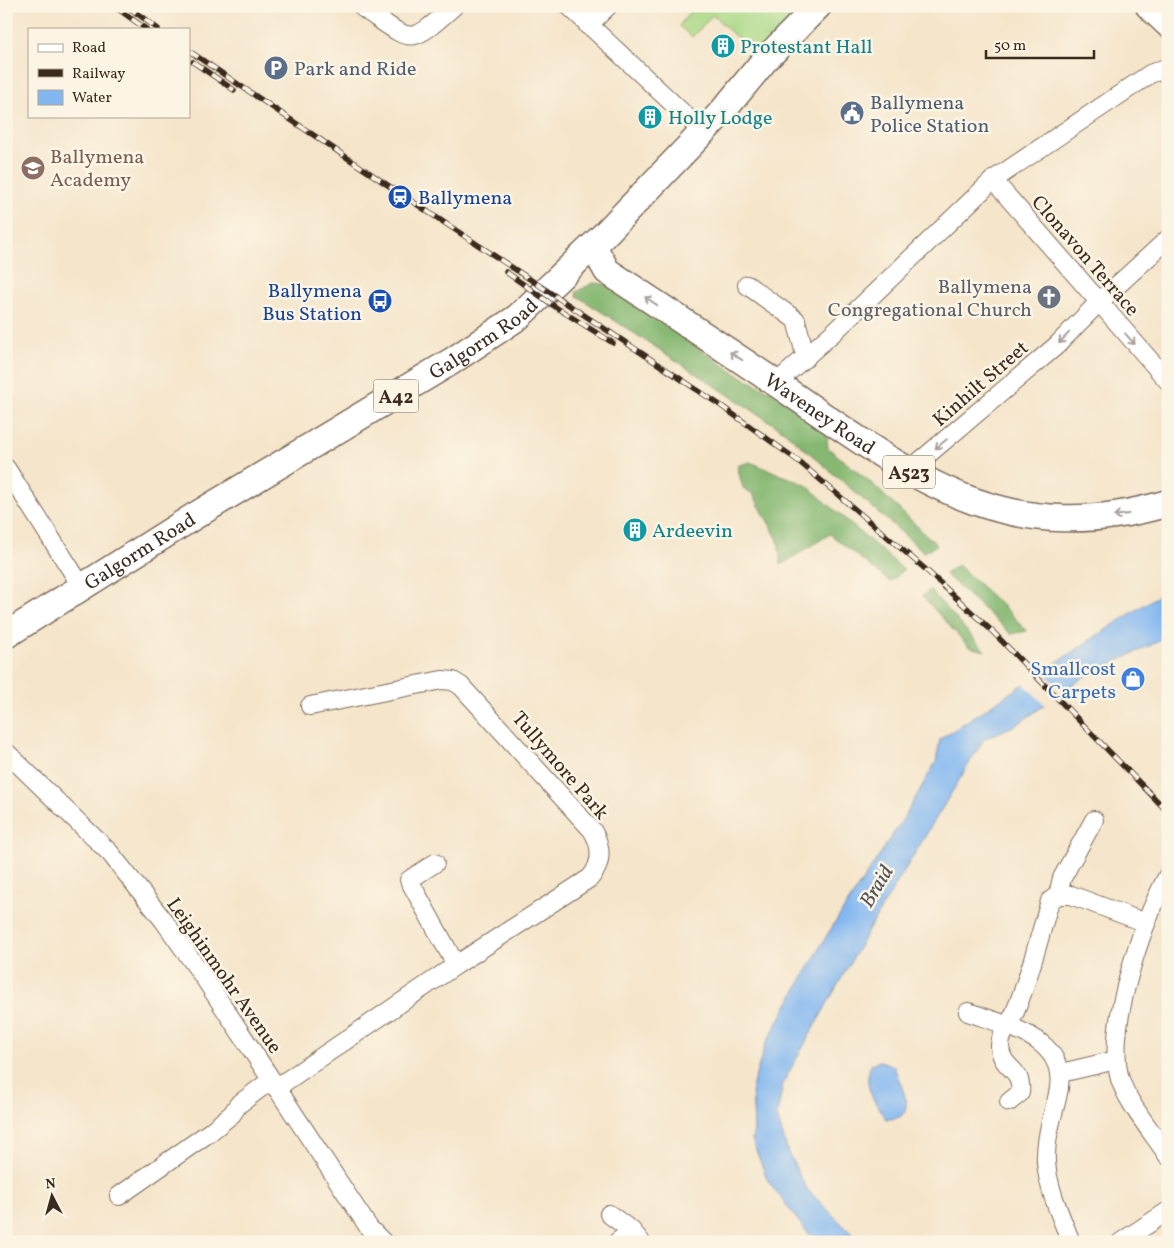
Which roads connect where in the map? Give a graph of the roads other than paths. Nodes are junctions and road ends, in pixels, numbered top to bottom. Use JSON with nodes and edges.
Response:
{"nodes":[{"id":1,"x":454,"y":6,"type":"edge"},
{"id":2,"x":569,"y":6,"type":"edge"},
{"id":3,"x":608,"y":6,"type":"edge"},
{"id":4,"x":818,"y":6,"type":"edge"},
{"id":5,"x":1149,"y":6,"type":"edge"},
{"id":6,"x":362,"y":7,"type":"edge"},
{"id":7,"x":1168,"y":24,"type":"edge"},
{"id":8,"x":588,"y":26,"type":"junction"},
{"id":9,"x":1168,"y":67,"type":"edge"},
{"id":10,"x":703,"y":132,"type":"junction"},
{"id":11,"x":993,"y":180,"type":"junction"},
{"id":12,"x":1168,"y":238,"type":"edge"},
{"id":13,"x":593,"y":246,"type":"junction"},
{"id":14,"x":572,"y":267,"type":"junction"},
{"id":15,"x":607,"y":272,"type":"junction"},
{"id":16,"x":747,"y":285,"type":"dead end"},
{"id":17,"x":1098,"y":303,"type":"junction"},
{"id":18,"x":806,"y":358,"type":"junction"},
{"id":19,"x":1168,"y":381,"type":"edge"},
{"id":20,"x":776,"y":383,"type":"junction"},
{"id":21,"x":6,"y":468,"type":"edge"},
{"id":22,"x":911,"y":474,"type":"junction"},
{"id":23,"x":1168,"y":503,"type":"edge"},
{"id":24,"x":82,"y":587,"type":"junction"},
{"id":25,"x":6,"y":635,"type":"edge"},
{"id":26,"x":310,"y":706,"type":"dead end"},
{"id":27,"x":6,"y":752,"type":"edge"},
{"id":28,"x":1094,"y":820,"type":"dead end"},
{"id":29,"x":435,"y":863,"type":"dead end"},
{"id":30,"x":1168,"y":875,"type":"edge"},
{"id":31,"x":1058,"y":895,"type":"junction"},
{"id":32,"x":1146,"y":923,"type":"junction"},
{"id":33,"x":456,"y":965,"type":"junction"},
{"id":34,"x":968,"y":1012,"type":"dead end"},
{"id":35,"x":1007,"y":1026,"type":"junction"},
{"id":36,"x":1116,"y":1060,"type":"junction"},
{"id":37,"x":1060,"y":1074,"type":"junction"},
{"id":38,"x":274,"y":1084,"type":"junction"},
{"id":39,"x":1009,"y":1102,"type":"dead end"},
{"id":40,"x":1168,"y":1156,"type":"edge"},
{"id":41,"x":119,"y":1196,"type":"dead end"},
{"id":42,"x":1168,"y":1211,"type":"edge"},
{"id":43,"x":609,"y":1214,"type":"dead end"},
{"id":44,"x":637,"y":1237,"type":"edge"},
{"id":45,"x":383,"y":1242,"type":"edge"},
{"id":46,"x":618,"y":1242,"type":"edge"},
{"id":47,"x":1071,"y":1242,"type":"edge"},
{"id":48,"x":1121,"y":1242,"type":"edge"}],
"edges":[{"from":1,"to":6,"type":"street"},
{"from":2,"to":8,"type":"street"},
{"from":3,"to":8,"type":"street"},
{"from":4,"to":10,"type":"main road","name":"Galgorm Road","number":"A42"},
{"from":5,"to":7,"type":"main road"},
{"from":8,"to":10,"type":"street"},
{"from":9,"to":11,"type":"street"},
{"from":10,"to":13,"type":"main road","name":"Galgorm Road","number":"A42"},
{"from":11,"to":17,"type":"street","name":"Clonavon Terrace"},
{"from":11,"to":18,"type":"street"},
{"from":12,"to":17,"type":"street","name":"Kinhilt Street"},
{"from":13,"to":14,"type":"main road","name":"Galgorm Road","number":"A42"},
{"from":13,"to":15,"type":"main road","name":"Waveney Road","number":"A523"},
{"from":14,"to":15,"type":"main road","name":"Waveney Road","number":"A523"},
{"from":14,"to":24,"type":"main road","name":"Galgorm Road","number":"A42"},
{"from":20,"to":15,"type":"main road","name":"Waveney Road","number":"A523","one_way":true},
{"from":16,"to":18,"type":"street"},
{"from":17,"to":19,"type":"street","name":"Clonavon Terrace","one_way":true},
{"from":17,"to":22,"type":"street","name":"Kinhilt Street","one_way":true},
{"from":18,"to":20,"type":"street"},
{"from":20,"to":22,"type":"main road","name":"Waveney Road","number":"A523"},
{"from":21,"to":24,"type":"street"},
{"from":23,"to":22,"type":"main road","name":"Waveney Road","number":"A523","one_way":true},
{"from":24,"to":25,"type":"main road","name":"Galgorm Road","number":"A42"},
{"from":26,"to":33,"type":"street","name":"Tullymore Park"},
{"from":27,"to":38,"type":"street","name":"Leighinmohr Avenue"},
{"from":28,"to":31,"type":"street"},
{"from":29,"to":33,"type":"street"},
{"from":30,"to":32,"type":"street"},
{"from":31,"to":32,"type":"street"},
{"from":31,"to":35,"type":"street"},
{"from":32,"to":36,"type":"street"},
{"from":33,"to":38,"type":"street","name":"Tullymore Park"},
{"from":34,"to":35,"type":"street"},
{"from":35,"to":37,"type":"street"},
{"from":35,"to":39,"type":"street"},
{"from":36,"to":37,"type":"street"},
{"from":36,"to":40,"type":"street"},
{"from":37,"to":47,"type":"street"},
{"from":38,"to":41,"type":"street","name":"Tullymore Park"},
{"from":38,"to":45,"type":"street","name":"Leighinmohr Avenue"},
{"from":42,"to":48,"type":"street"},
{"from":43,"to":44,"type":"street"},
{"from":44,"to":46,"type":"street"}]}
